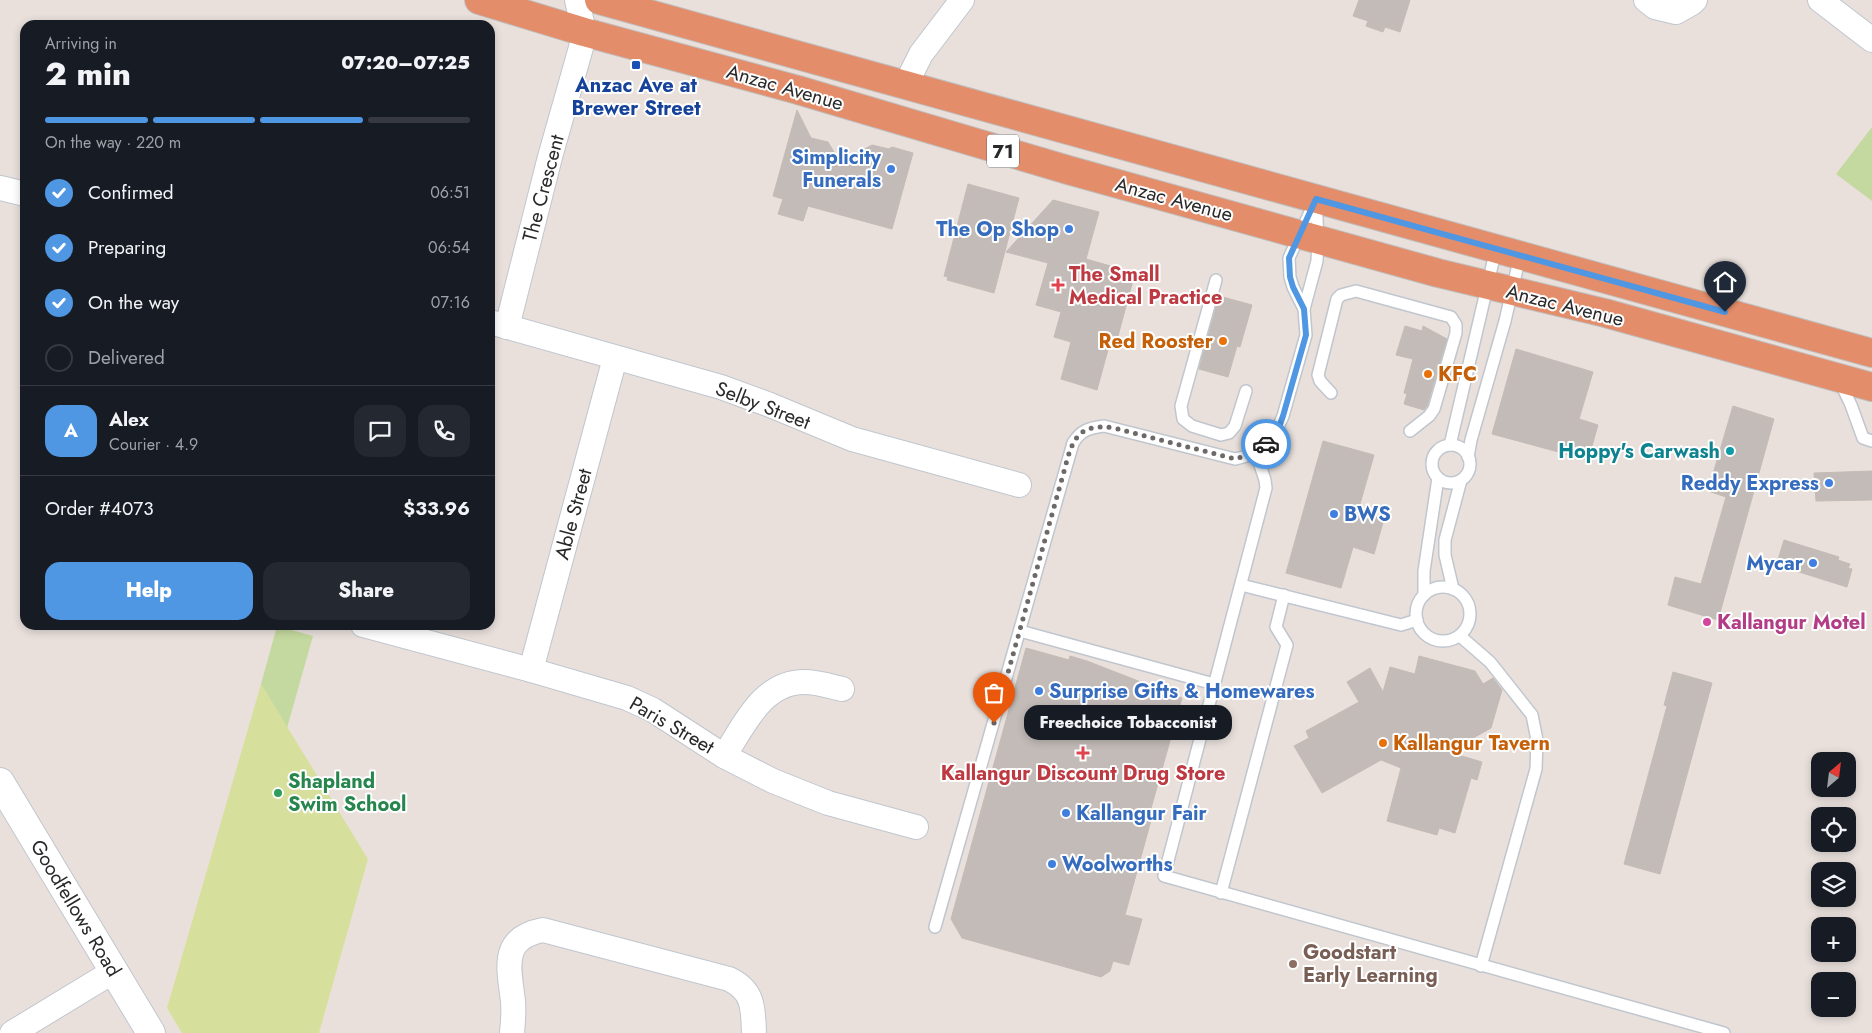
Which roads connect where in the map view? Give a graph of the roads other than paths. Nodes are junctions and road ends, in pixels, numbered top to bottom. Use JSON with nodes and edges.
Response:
{"nodes":[{"id":1,"x":479,"y":0,"type":"edge"},
{"id":2,"x":577,"y":0,"type":"edge"},
{"id":3,"x":599,"y":0,"type":"edge"},
{"id":4,"x":962,"y":0,"type":"edge"},
{"id":5,"x":1646,"y":0,"type":"edge"},
{"id":6,"x":1820,"y":0,"type":"edge"},
{"id":7,"x":1686,"y":6,"type":"edge"},
{"id":8,"x":584,"y":32,"type":"junction"},
{"id":9,"x":1872,"y":40,"type":"edge"},
{"id":10,"x":905,"y":86,"type":"junction"},
{"id":11,"x":0,"y":188,"type":"edge"},
{"id":12,"x":20,"y":193,"type":"edge"},
{"id":13,"x":1316,"y":199,"type":"junction"},
{"id":14,"x":1309,"y":237,"type":"junction"},
{"id":15,"x":1508,"y":253,"type":"junction"},
{"id":16,"x":1216,"y":280,"type":"dead end"},
{"id":17,"x":1500,"y":289,"type":"junction"},
{"id":18,"x":1304,"y":309,"type":"junction"},
{"id":19,"x":498,"y":325,"type":"edge"},
{"id":20,"x":1872,"y":353,"type":"edge"},
{"id":21,"x":615,"y":358,"type":"junction"},
{"id":22,"x":1837,"y":377,"type":"junction"},
{"id":23,"x":1872,"y":387,"type":"edge"},
{"id":24,"x":1246,"y":391,"type":"dead end"},
{"id":25,"x":1331,"y":393,"type":"dead end"},
{"id":26,"x":1410,"y":431,"type":"dead end"},
{"id":27,"x":1867,"y":440,"type":"edge"},
{"id":28,"x":1450,"y":445,"type":"junction"},
{"id":29,"x":1256,"y":453,"type":"junction"},
{"id":30,"x":1468,"y":457,"type":"junction"},
{"id":31,"x":1438,"y":478,"type":"junction"},
{"id":32,"x":1461,"y":480,"type":"junction"},
{"id":33,"x":1019,"y":485,"type":"dead end"},
{"id":34,"x":1241,"y":585,"type":"junction"},
{"id":35,"x":1453,"y":590,"type":"junction"},
{"id":36,"x":1424,"y":594,"type":"junction"},
{"id":37,"x":1284,"y":595,"type":"junction"},
{"id":38,"x":1417,"y":620,"type":"junction"},
{"id":39,"x":382,"y":630,"type":"edge"},
{"id":40,"x":1020,"y":630,"type":"junction"},
{"id":41,"x":1460,"y":636,"type":"junction"},
{"id":42,"x":532,"y":670,"type":"junction"},
{"id":43,"x":1214,"y":684,"type":"junction"},
{"id":44,"x":842,"y":689,"type":"dead end"},
{"id":45,"x":724,"y":756,"type":"junction"},
{"id":46,"x":0,"y":782,"type":"edge"},
{"id":47,"x":916,"y":827,"type":"dead end"},
{"id":48,"x":1221,"y":893,"type":"junction"},
{"id":49,"x":935,"y":927,"type":"dead end"},
{"id":50,"x":1481,"y":966,"type":"junction"},
{"id":51,"x":114,"y":971,"type":"junction"},
{"id":52,"x":12,"y":1033,"type":"edge"},
{"id":53,"x":151,"y":1033,"type":"edge"},
{"id":54,"x":512,"y":1033,"type":"edge"},
{"id":55,"x":754,"y":1033,"type":"edge"},
{"id":56,"x":1724,"y":1033,"type":"edge"}],
"edges":[{"from":1,"to":8,"type":"highway","name":"Anzac Avenue","number":"71"},
{"from":2,"to":8,"type":"street"},
{"from":3,"to":10,"type":"highway","name":"Anzac Avenue","number":"71"},
{"from":4,"to":10,"type":"street"},
{"from":5,"to":7,"type":"street"},
{"from":6,"to":9,"type":"street"},
{"from":8,"to":14,"type":"highway","name":"Anzac Avenue","number":"71"},
{"from":8,"to":19,"type":"street","name":"The Crescent"},
{"from":10,"to":13,"type":"highway","name":"Anzac Avenue","number":"71"},
{"from":11,"to":12,"type":"street"},
{"from":13,"to":14,"type":"lane"},
{"from":13,"to":14,"type":"lane"},
{"from":13,"to":15,"type":"highway","name":"Anzac Avenue","number":"71"},
{"from":14,"to":17,"type":"highway","name":"Anzac Avenue","number":"71"},
{"from":14,"to":18,"type":"lane"},
{"from":14,"to":18,"type":"lane"},
{"from":15,"to":17,"type":"lane"},
{"from":15,"to":17,"type":"lane"},
{"from":15,"to":20,"type":"highway","name":"Anzac Avenue","number":"71"},
{"from":16,"to":24,"type":"lane"},
{"from":17,"to":22,"type":"highway","name":"Anzac Avenue","number":"71"},
{"from":17,"to":28,"type":"lane"},
{"from":17,"to":30,"type":"lane"},
{"from":18,"to":29,"type":"lane"},
{"from":19,"to":21,"type":"street","name":"Selby Street"},
{"from":21,"to":33,"type":"street","name":"Selby Street"},
{"from":21,"to":42,"type":"street","name":"Able Street"},
{"from":22,"to":23,"type":"highway","name":"Anzac Avenue","number":"71"},
{"from":22,"to":27,"type":"lane"},
{"from":25,"to":26,"type":"lane"},
{"from":28,"to":30,"type":"lane"},
{"from":28,"to":31,"type":"lane"},
{"from":29,"to":34,"type":"lane"},
{"from":29,"to":40,"type":"lane"},
{"from":30,"to":32,"type":"lane"},
{"from":31,"to":32,"type":"lane"},
{"from":31,"to":36,"type":"lane"},
{"from":32,"to":35,"type":"lane"},
{"from":34,"to":37,"type":"lane"},
{"from":34,"to":43,"type":"lane"},
{"from":35,"to":36,"type":"lane"},
{"from":35,"to":41,"type":"lane"},
{"from":36,"to":38,"type":"lane"},
{"from":37,"to":38,"type":"lane"},
{"from":37,"to":48,"type":"lane"},
{"from":38,"to":41,"type":"lane"},
{"from":39,"to":42,"type":"street","name":"Paris Street"},
{"from":40,"to":43,"type":"lane"},
{"from":40,"to":49,"type":"lane"},
{"from":41,"to":50,"type":"lane"},
{"from":42,"to":45,"type":"street","name":"Paris Street"},
{"from":43,"to":48,"type":"lane"},
{"from":44,"to":45,"type":"street"},
{"from":45,"to":47,"type":"street","name":"Paris Street"},
{"from":46,"to":51,"type":"street","name":"Goodfellows Road"},
{"from":48,"to":50,"type":"lane"},
{"from":50,"to":56,"type":"lane"},
{"from":51,"to":52,"type":"street"},
{"from":51,"to":53,"type":"street","name":"Goodfellows Road"},
{"from":54,"to":55,"type":"street"}]}
